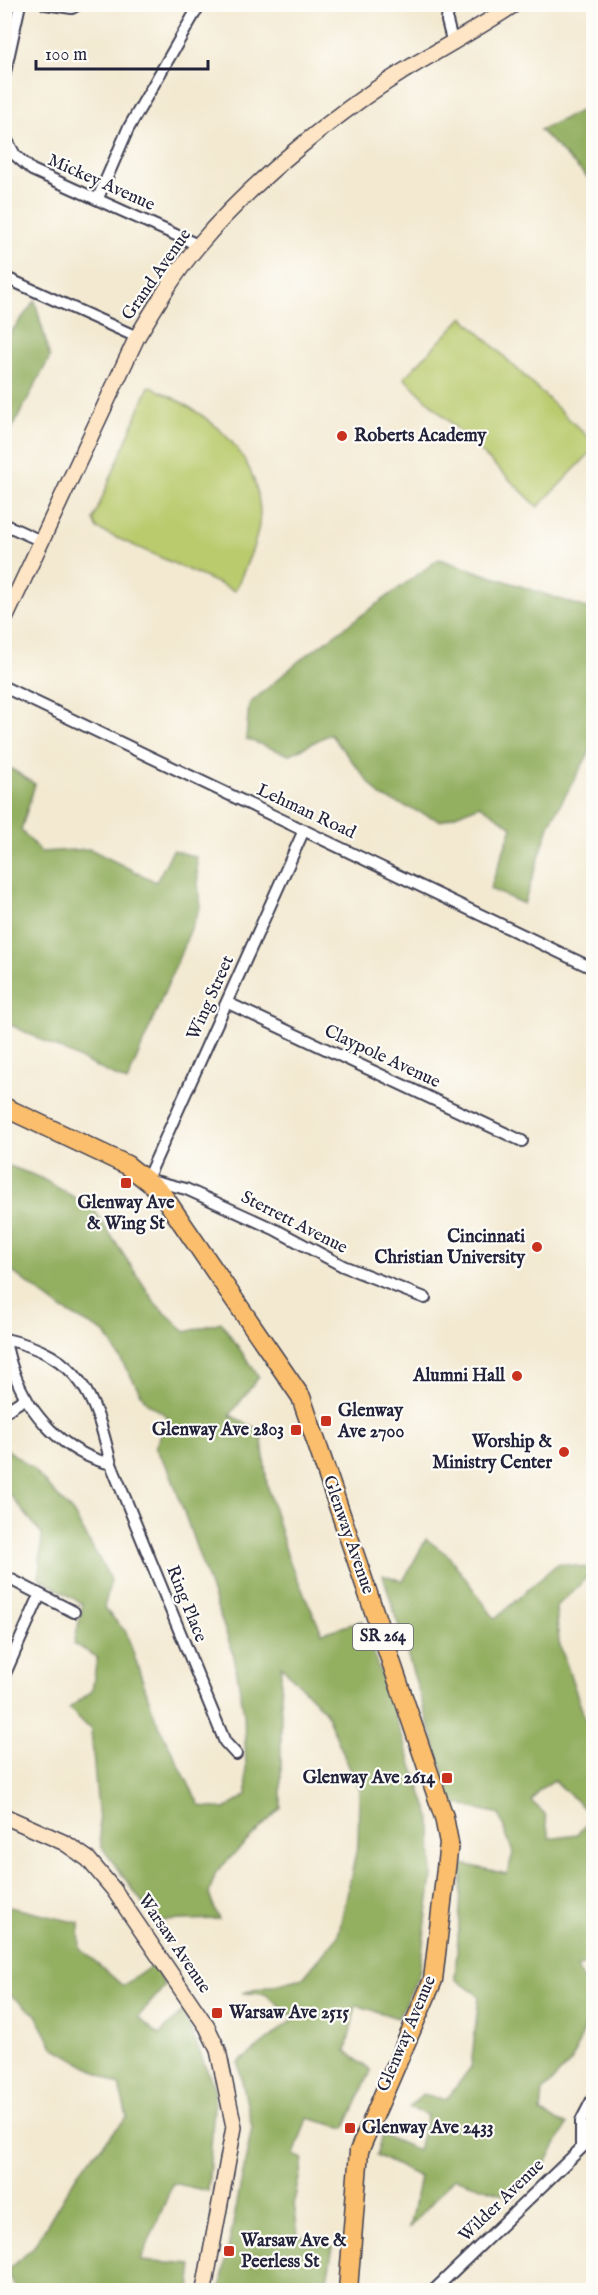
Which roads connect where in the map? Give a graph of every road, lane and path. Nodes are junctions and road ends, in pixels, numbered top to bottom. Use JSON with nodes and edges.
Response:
{"nodes":[{"id":1,"x":20,"y":4,"type":"edge"},
{"id":2,"x":45,"y":4,"type":"edge"},
{"id":3,"x":79,"y":4,"type":"edge"},
{"id":4,"x":200,"y":4,"type":"edge"},
{"id":5,"x":447,"y":4,"type":"edge"},
{"id":6,"x":515,"y":4,"type":"edge"},
{"id":7,"x":453,"y":44,"type":"junction"},
{"id":8,"x":4,"y":77,"type":"edge"},
{"id":9,"x":4,"y":135,"type":"edge"},
{"id":10,"x":98,"y":198,"type":"junction"},
{"id":11,"x":198,"y":245,"type":"junction"},
{"id":12,"x":4,"y":277,"type":"edge"},
{"id":13,"x":137,"y":337,"type":"junction"},
{"id":14,"x":4,"y":524,"type":"edge"},
{"id":15,"x":41,"y":541,"type":"junction"},
{"id":16,"x":4,"y":621,"type":"edge"},
{"id":17,"x":4,"y":687,"type":"edge"},
{"id":18,"x":304,"y":830,"type":"junction"},
{"id":19,"x":594,"y":969,"type":"edge"},
{"id":20,"x":228,"y":1003,"type":"junction"},
{"id":21,"x":4,"y":1107,"type":"edge"},
{"id":22,"x":522,"y":1141,"type":"dead end"},
{"id":23,"x":147,"y":1179,"type":"junction"},
{"id":24,"x":425,"y":1298,"type":"dead end"},
{"id":25,"x":5,"y":1339,"type":"edge"},
{"id":26,"x":26,"y":1398,"type":"junction"},
{"id":27,"x":4,"y":1412,"type":"edge"},
{"id":28,"x":111,"y":1464,"type":"junction"},
{"id":29,"x":4,"y":1576,"type":"edge"},
{"id":30,"x":40,"y":1594,"type":"junction"},
{"id":31,"x":74,"y":1612,"type":"dead end"},
{"id":32,"x":4,"y":1676,"type":"edge"},
{"id":33,"x":236,"y":1754,"type":"dead end"},
{"id":34,"x":4,"y":1816,"type":"edge"},
{"id":35,"x":594,"y":2096,"type":"edge"},
{"id":36,"x":594,"y":2136,"type":"edge"},
{"id":37,"x":581,"y":2147,"type":"junction"},
{"id":38,"x":204,"y":2290,"type":"edge"},
{"id":39,"x":348,"y":2290,"type":"edge"},
{"id":40,"x":434,"y":2290,"type":"edge"}],
"edges":[{"from":1,"to":8,"type":"street"},
{"from":2,"to":3,"type":"street"},
{"from":4,"to":10,"type":"street"},
{"from":5,"to":7,"type":"street"},
{"from":6,"to":7,"type":"street","name":"Grand Avenue"},
{"from":7,"to":11,"type":"street","name":"Grand Avenue"},
{"from":9,"to":10,"type":"street","name":"Mickey Avenue"},
{"from":10,"to":11,"type":"street","name":"Mickey Avenue"},
{"from":11,"to":13,"type":"street","name":"Grand Avenue"},
{"from":12,"to":13,"type":"street"},
{"from":13,"to":15,"type":"street","name":"Grand Avenue"},
{"from":14,"to":15,"type":"street"},
{"from":15,"to":16,"type":"street","name":"Grand Avenue"},
{"from":17,"to":18,"type":"street","name":"Lehman Road"},
{"from":18,"to":19,"type":"street","name":"Lehman Road"},
{"from":18,"to":20,"type":"street","name":"Wing Street"},
{"from":20,"to":22,"type":"street","name":"Claypole Avenue"},
{"from":20,"to":23,"type":"street","name":"Wing Street"},
{"from":21,"to":23,"type":"main road","name":"Glenway Avenue","number":"SR 264"},
{"from":23,"to":24,"type":"street","name":"Sterrett Avenue"},
{"from":23,"to":39,"type":"main road","name":"Glenway Avenue","number":"SR 264"},
{"from":25,"to":26,"type":"street","name":"Ring Place"},
{"from":25,"to":28,"type":"street","name":"Ring Place"},
{"from":26,"to":27,"type":"street"},
{"from":26,"to":28,"type":"street","name":"Ring Place"},
{"from":28,"to":33,"type":"street","name":"Ring Place"},
{"from":29,"to":30,"type":"street"},
{"from":30,"to":31,"type":"street"},
{"from":30,"to":32,"type":"street"},
{"from":34,"to":38,"type":"street","name":"Warsaw Avenue"},
{"from":35,"to":37,"type":"street"},
{"from":36,"to":37,"type":"street","name":"Wilder Avenue"},
{"from":37,"to":40,"type":"street","name":"Wilder Avenue"}]}
